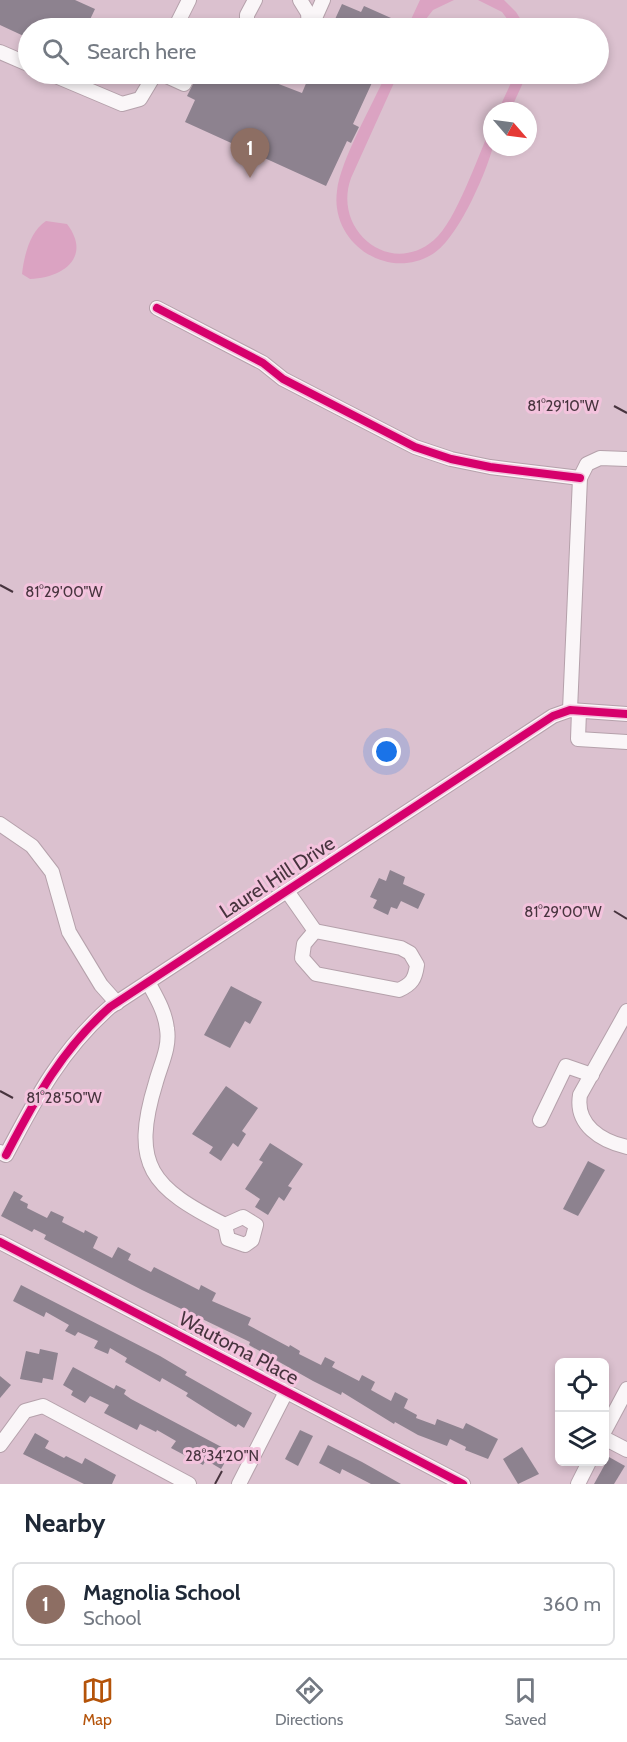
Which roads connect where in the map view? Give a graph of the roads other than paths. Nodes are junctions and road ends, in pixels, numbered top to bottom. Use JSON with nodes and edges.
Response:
{"nodes":[{"id":1,"x":189,"y":0,"type":"edge"},
{"id":2,"x":255,"y":0,"type":"edge"},
{"id":3,"x":300,"y":0,"type":"edge"},
{"id":4,"x":323,"y":0,"type":"edge"},
{"id":5,"x":181,"y":18,"type":"edge"},
{"id":6,"x":247,"y":18,"type":"edge"},
{"id":7,"x":308,"y":18,"type":"edge"},
{"id":8,"x":314,"y":18,"type":"edge"},
{"id":9,"x":0,"y":52,"type":"edge"},
{"id":10,"x":18,"y":60,"type":"edge"},
{"id":11,"x":75,"y":84,"type":"edge"},
{"id":12,"x":150,"y":84,"type":"edge"},
{"id":13,"x":157,"y":308,"type":"dead end"},
{"id":14,"x":627,"y":459,"type":"edge"},
{"id":15,"x":580,"y":478,"type":"junction"},
{"id":16,"x":575,"y":710,"type":"junction"},
{"id":17,"x":627,"y":714,"type":"edge"},
{"id":18,"x":627,"y":742,"type":"edge"},
{"id":19,"x":0,"y":824,"type":"edge"},
{"id":20,"x":287,"y":891,"type":"junction"},
{"id":21,"x":315,"y":931,"type":"junction"},
{"id":22,"x":148,"y":982,"type":"junction"},
{"id":23,"x":117,"y":1003,"type":"junction"},
{"id":24,"x":627,"y":1011,"type":"edge"},
{"id":25,"x":592,"y":1075,"type":"junction"},
{"id":26,"x":540,"y":1120,"type":"dead end"},
{"id":27,"x":627,"y":1147,"type":"edge"},
{"id":28,"x":3,"y":1154,"type":"edge"},
{"id":29,"x":225,"y":1225,"type":"dead end"},
{"id":30,"x":0,"y":1242,"type":"edge"},
{"id":31,"x":627,"y":1389,"type":"edge"},
{"id":32,"x":286,"y":1392,"type":"junction"},
{"id":33,"x":609,"y":1423,"type":"edge"},
{"id":34,"x":609,"y":1441,"type":"edge"},
{"id":35,"x":0,"y":1445,"type":"edge"},
{"id":36,"x":627,"y":1450,"type":"edge"},
{"id":37,"x":587,"y":1466,"type":"edge"},
{"id":38,"x":189,"y":1484,"type":"edge"},
{"id":39,"x":238,"y":1484,"type":"edge"},
{"id":40,"x":463,"y":1484,"type":"edge"},
{"id":41,"x":578,"y":1484,"type":"edge"}],
"edges":[{"from":1,"to":5,"type":"street"},
{"from":2,"to":6,"type":"street"},
{"from":3,"to":7,"type":"street"},
{"from":4,"to":8,"type":"street"},
{"from":9,"to":10,"type":"street"},
{"from":11,"to":12,"type":"street"},
{"from":13,"to":15,"type":"street"},
{"from":14,"to":15,"type":"street"},
{"from":15,"to":16,"type":"street"},
{"from":16,"to":17,"type":"street","name":"Laurel Hill Drive"},
{"from":16,"to":18,"type":"street"},
{"from":16,"to":20,"type":"street","name":"Laurel Hill Drive"},
{"from":19,"to":23,"type":"street"},
{"from":20,"to":21,"type":"street"},
{"from":20,"to":22,"type":"street","name":"Laurel Hill Drive"},
{"from":21,"to":21,"type":"street"},
{"from":22,"to":23,"type":"street","name":"Laurel Hill Drive"},
{"from":22,"to":29,"type":"street"},
{"from":23,"to":28,"type":"street","name":"Laurel Hill Drive"},
{"from":24,"to":25,"type":"street"},
{"from":25,"to":26,"type":"street"},
{"from":25,"to":27,"type":"street"},
{"from":30,"to":32,"type":"street","name":"Wautoma Place"},
{"from":31,"to":33,"type":"street"},
{"from":32,"to":39,"type":"street"},
{"from":32,"to":40,"type":"street","name":"Wautoma Place"},
{"from":34,"to":36,"type":"street"},
{"from":35,"to":38,"type":"street"},
{"from":37,"to":41,"type":"street"}]}
